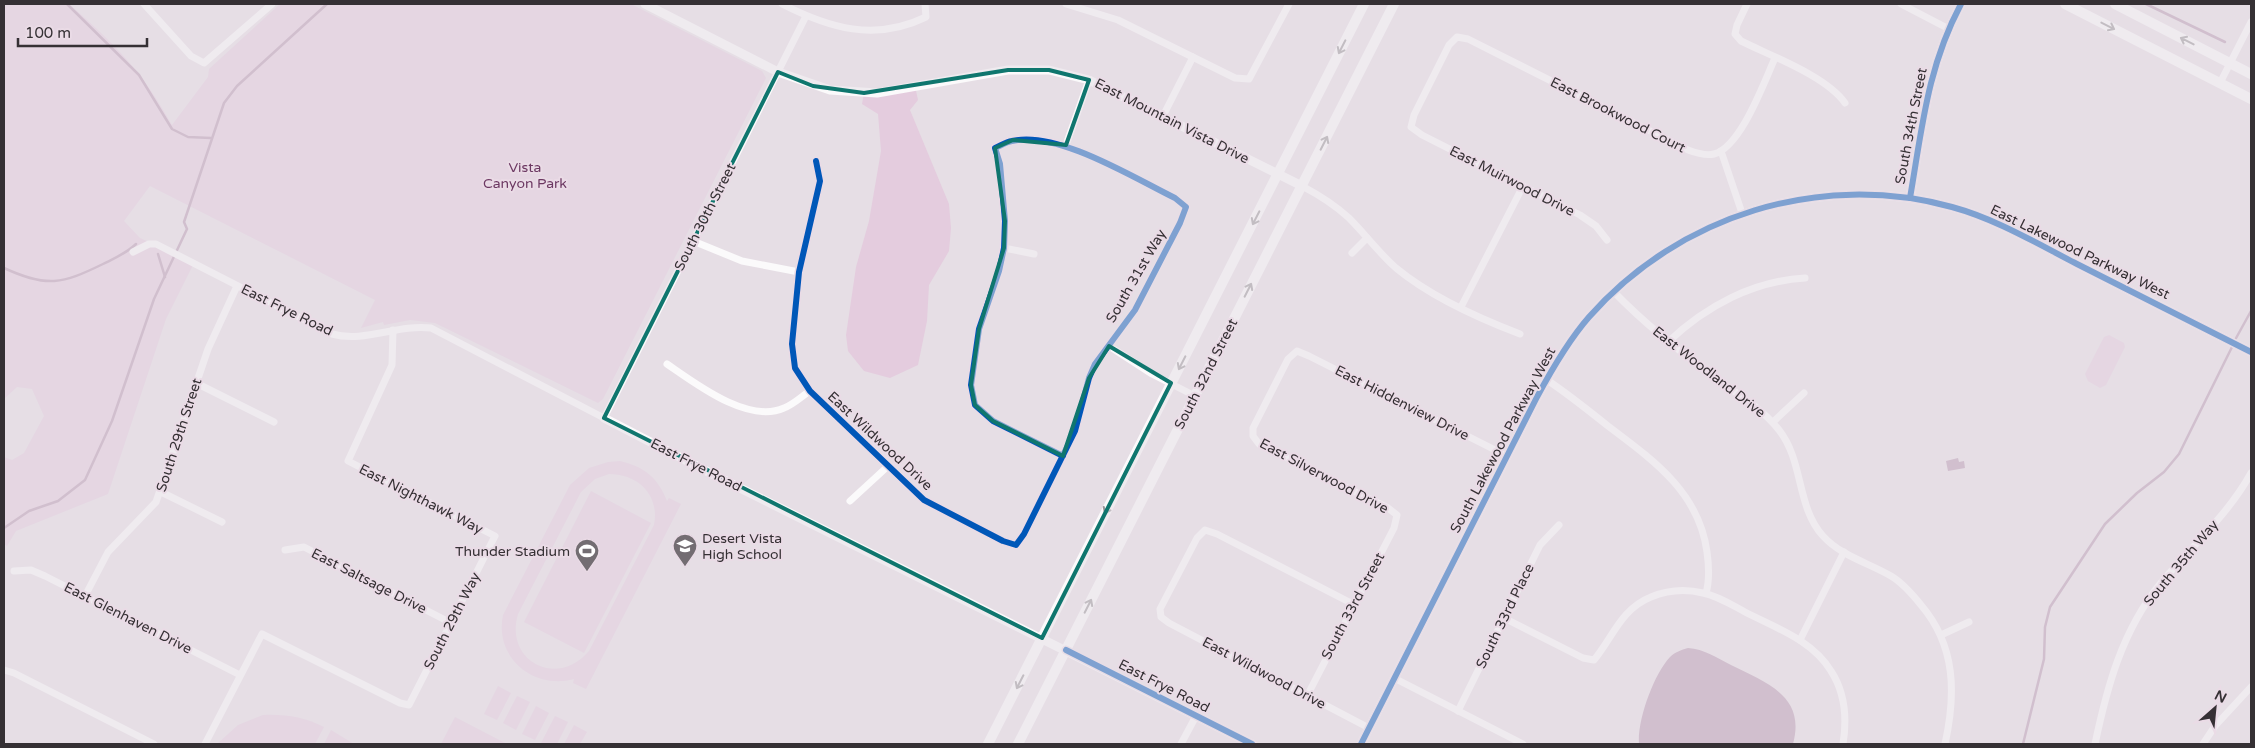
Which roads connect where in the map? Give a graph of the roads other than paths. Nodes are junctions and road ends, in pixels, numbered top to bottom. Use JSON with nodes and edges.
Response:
{"nodes":[{"id":1,"x":144,"y":4,"type":"edge"},
{"id":2,"x":272,"y":4,"type":"edge"},
{"id":3,"x":645,"y":4,"type":"edge"},
{"id":4,"x":782,"y":4,"type":"edge"},
{"id":5,"x":925,"y":4,"type":"edge"},
{"id":6,"x":1066,"y":4,"type":"edge"},
{"id":7,"x":1290,"y":4,"type":"edge"},
{"id":8,"x":1364,"y":4,"type":"edge"},
{"id":9,"x":1394,"y":4,"type":"edge"},
{"id":10,"x":1747,"y":4,"type":"edge"},
{"id":11,"x":1901,"y":4,"type":"edge"},
{"id":12,"x":1961,"y":4,"type":"edge"},
{"id":13,"x":2065,"y":4,"type":"edge"},
{"id":14,"x":2115,"y":4,"type":"edge"},
{"id":15,"x":806,"y":16,"type":"junction"},
{"id":16,"x":2251,"y":22,"type":"edge"},
{"id":17,"x":1949,"y":29,"type":"junction"},
{"id":18,"x":1194,"y":57,"type":"junction"},
{"id":19,"x":1774,"y":58,"type":"junction"},
{"id":20,"x":2230,"y":63,"type":"junction"},
{"id":21,"x":778,"y":72,"type":"junction"},
{"id":22,"x":2251,"y":74,"type":"edge"},
{"id":23,"x":1089,"y":80,"type":"junction"},
{"id":24,"x":2220,"y":83,"type":"junction"},
{"id":25,"x":2251,"y":99,"type":"edge"},
{"id":26,"x":1845,"y":103,"type":"dead end"},
{"id":27,"x":1164,"y":116,"type":"junction"},
{"id":28,"x":1411,"y":127,"type":"joint"},
{"id":29,"x":1066,"y":145,"type":"junction"},
{"id":30,"x":1722,"y":151,"type":"junction"},
{"id":31,"x":816,"y":161,"type":"dead end"},
{"id":32,"x":1278,"y":174,"type":"junction"},
{"id":33,"x":1302,"y":186,"type":"junction"},
{"id":34,"x":1523,"y":186,"type":"junction"},
{"id":35,"x":1910,"y":198,"type":"junction"},
{"id":36,"x":1742,"y":213,"type":"junction"},
{"id":37,"x":1367,"y":238,"type":"junction"},
{"id":38,"x":1607,"y":240,"type":"dead end"},
{"id":39,"x":693,"y":241,"type":"junction"},
{"id":40,"x":1004,"y":248,"type":"junction"},
{"id":41,"x":133,"y":252,"type":"dead end"},
{"id":42,"x":1352,"y":253,"type":"dead end"},
{"id":43,"x":1034,"y":254,"type":"dead end"},
{"id":44,"x":799,"y":272,"type":"junction"},
{"id":45,"x":1805,"y":278,"type":"dead end"},
{"id":46,"x":238,"y":286,"type":"junction"},
{"id":47,"x":1614,"y":292,"type":"junction"},
{"id":48,"x":1460,"y":307,"type":"junction"},
{"id":49,"x":393,"y":330,"type":"junction"},
{"id":50,"x":1520,"y":334,"type":"dead end"},
{"id":51,"x":1668,"y":342,"type":"junction"},
{"id":52,"x":1109,"y":346,"type":"junction"},
{"id":53,"x":1297,"y":351,"type":"joint"},
{"id":54,"x":2251,"y":352,"type":"edge"},
{"id":55,"x":667,"y":364,"type":"dead end"},
{"id":56,"x":1547,"y":380,"type":"junction"},
{"id":57,"x":196,"y":383,"type":"junction"},
{"id":58,"x":1172,"y":383,"type":"junction"},
{"id":59,"x":810,"y":391,"type":"junction"},
{"id":60,"x":1804,"y":393,"type":"dead end"},
{"id":61,"x":1195,"y":396,"type":"junction"},
{"id":62,"x":604,"y":418,"type":"junction"},
{"id":63,"x":274,"y":422,"type":"dead end"},
{"id":64,"x":1773,"y":422,"type":"junction"},
{"id":65,"x":1063,"y":456,"type":"junction"},
{"id":66,"x":1507,"y":456,"type":"junction"},
{"id":67,"x":887,"y":467,"type":"junction"},
{"id":68,"x":2251,"y":473,"type":"edge"},
{"id":69,"x":161,"y":492,"type":"junction"},
{"id":70,"x":850,"y":502,"type":"dead end"},
{"id":71,"x":1397,"y":516,"type":"joint"},
{"id":72,"x":222,"y":522,"type":"dead end"},
{"id":73,"x":1559,"y":525,"type":"dead end"},
{"id":74,"x":495,"y":536,"type":"joint"},
{"id":75,"x":1016,"y":545,"type":"joint"},
{"id":76,"x":285,"y":550,"type":"dead end"},
{"id":77,"x":1844,"y":552,"type":"junction"},
{"id":78,"x":14,"y":571,"type":"dead end"},
{"id":79,"x":1706,"y":593,"type":"junction"},
{"id":80,"x":85,"y":596,"type":"junction"},
{"id":81,"x":1353,"y":604,"type":"junction"},
{"id":82,"x":1504,"y":618,"type":"junction"},
{"id":83,"x":451,"y":622,"type":"junction"},
{"id":84,"x":1969,"y":622,"type":"dead end"},
{"id":85,"x":1941,"y":635,"type":"junction"},
{"id":86,"x":1042,"y":638,"type":"junction"},
{"id":87,"x":1800,"y":640,"type":"junction"},
{"id":88,"x":1066,"y":650,"type":"junction"},
{"id":89,"x":4,"y":670,"type":"edge"},
{"id":90,"x":240,"y":675,"type":"junction"},
{"id":91,"x":1394,"y":678,"type":"junction"},
{"id":92,"x":2251,"y":687,"type":"edge"},
{"id":93,"x":1307,"y":696,"type":"junction"},
{"id":94,"x":1458,"y":711,"type":"junction"},
{"id":95,"x":1196,"y":716,"type":"junction"},
{"id":96,"x":1369,"y":728,"type":"junction"},
{"id":97,"x":154,"y":744,"type":"edge"},
{"id":98,"x":205,"y":744,"type":"edge"},
{"id":99,"x":988,"y":744,"type":"edge"},
{"id":100,"x":1018,"y":744,"type":"edge"},
{"id":101,"x":1181,"y":744,"type":"edge"},
{"id":102,"x":1252,"y":744,"type":"edge"},
{"id":103,"x":1361,"y":744,"type":"edge"},
{"id":104,"x":1523,"y":744,"type":"edge"},
{"id":105,"x":1843,"y":744,"type":"edge"},
{"id":106,"x":1945,"y":744,"type":"edge"},
{"id":107,"x":2095,"y":744,"type":"edge"},
{"id":108,"x":2203,"y":744,"type":"edge"}],
"edges":[{"from":1,"to":2,"type":"street"},
{"from":3,"to":21,"type":"street","name":"East Mountain Vista Drive"},
{"from":4,"to":15,"type":"street"},
{"from":5,"to":15,"type":"street"},
{"from":6,"to":18,"type":"street"},
{"from":7,"to":18,"type":"street"},
{"from":8,"to":32,"type":"main road","name":"South 32nd Street","one_way":true},
{"from":33,"to":9,"type":"main road","name":"South 32nd Street","one_way":true},
{"from":10,"to":19,"type":"street"},
{"from":11,"to":17,"type":"street"},
{"from":12,"to":17,"type":"street","name":"South 34th Street"},
{"from":13,"to":24,"type":"main road","one_way":true},
{"from":20,"to":14,"type":"main road","one_way":true},
{"from":15,"to":21,"type":"street","name":"South 30th Street"},
{"from":16,"to":20,"type":"street"},
{"from":17,"to":35,"type":"street","name":"South 34th Street"},
{"from":18,"to":27,"type":"street"},
{"from":19,"to":26,"type":"street"},
{"from":19,"to":30,"type":"street"},
{"from":20,"to":22,"type":"main road"},
{"from":20,"to":24,"type":"street"},
{"from":21,"to":23,"type":"street","name":"East Mountain Vista Drive"},
{"from":21,"to":39,"type":"street","name":"South 30th Street"},
{"from":23,"to":27,"type":"street","name":"East Mountain Vista Drive"},
{"from":23,"to":29,"type":"street"},
{"from":24,"to":25,"type":"main road"},
{"from":27,"to":32,"type":"street","name":"East Mountain Vista Drive"},
{"from":28,"to":30,"type":"street","name":"East Brookwood Court"},
{"from":28,"to":34,"type":"street","name":"East Muirwood Drive"},
{"from":29,"to":40,"type":"street"},
{"from":29,"to":52,"type":"street","name":"South 31st Way"},
{"from":30,"to":36,"type":"street"},
{"from":31,"to":44,"type":"street"},
{"from":32,"to":33,"type":"street","name":"East Mountain Vista Drive"},
{"from":32,"to":58,"type":"main road","name":"South 32nd Street","one_way":true},
{"from":33,"to":37,"type":"street","name":"East Mountain Vista Drive"},
{"from":61,"to":33,"type":"main road","name":"South 32nd Street","one_way":true},
{"from":34,"to":38,"type":"street","name":"East Muirwood Drive"},
{"from":34,"to":48,"type":"street"},
{"from":35,"to":36,"type":"street","name":"East Lakewood Parkway West"},
{"from":35,"to":54,"type":"street","name":"East Lakewood Parkway West"},
{"from":36,"to":47,"type":"street","name":"South Lakewood Parkway West"},
{"from":37,"to":42,"type":"street"},
{"from":37,"to":48,"type":"street","name":"East Mountain Vista Drive"},
{"from":39,"to":44,"type":"street"},
{"from":39,"to":62,"type":"street","name":"South 30th Street"},
{"from":40,"to":43,"type":"street"},
{"from":40,"to":65,"type":"street"},
{"from":41,"to":46,"type":"street","name":"East Frye Road"},
{"from":44,"to":59,"type":"street"},
{"from":45,"to":51,"type":"street"},
{"from":46,"to":49,"type":"street","name":"East Frye Road"},
{"from":46,"to":57,"type":"street","name":"South 29th Street"},
{"from":47,"to":51,"type":"street","name":"East Woodland Drive"},
{"from":47,"to":56,"type":"street","name":"South Lakewood Parkway West"},
{"from":48,"to":50,"type":"street","name":"East Mountain Vista Drive"},
{"from":49,"to":62,"type":"street","name":"East Frye Road"},
{"from":49,"to":74,"type":"street","name":"East Nighthawk Way"},
{"from":51,"to":64,"type":"street","name":"East Woodland Drive"},
{"from":52,"to":58,"type":"street"},
{"from":52,"to":65,"type":"street","name":"South 31st Way"},
{"from":53,"to":66,"type":"street","name":"East Hiddenview Drive"},
{"from":53,"to":71,"type":"street","name":"East Silverwood Drive"},
{"from":55,"to":59,"type":"street","name":"East Wildwood Drive"},
{"from":56,"to":66,"type":"street","name":"South Lakewood Parkway West"},
{"from":56,"to":79,"type":"street"},
{"from":57,"to":63,"type":"street"},
{"from":57,"to":69,"type":"street","name":"South 29th Street"},
{"from":58,"to":61,"type":"street"},
{"from":58,"to":86,"type":"main road","name":"South 32nd Street","one_way":true},
{"from":59,"to":67,"type":"street","name":"East Wildwood Drive"},
{"from":60,"to":64,"type":"street"},
{"from":88,"to":61,"type":"main road","name":"South 32nd Street","one_way":true},
{"from":62,"to":86,"type":"street","name":"East Frye Road"},
{"from":64,"to":77,"type":"street","name":"East Woodland Drive"},
{"from":65,"to":75,"type":"street","name":"South 31st Way"},
{"from":66,"to":91,"type":"street","name":"South Lakewood Parkway West"},
{"from":67,"to":70,"type":"street"},
{"from":67,"to":75,"type":"street","name":"East Wildwood Drive"},
{"from":68,"to":107,"type":"street","name":"South 35th Way"},
{"from":69,"to":72,"type":"street"},
{"from":69,"to":80,"type":"street","name":"South 29th Street"},
{"from":71,"to":81,"type":"street","name":"South 33rd Street"},
{"from":73,"to":82,"type":"street","name":"South 33rd Place"},
{"from":74,"to":83,"type":"street","name":"South 29th Way"},
{"from":76,"to":83,"type":"street","name":"East Saltsage Drive"},
{"from":77,"to":85,"type":"street","name":"East Woodland Drive"},
{"from":77,"to":87,"type":"street"},
{"from":78,"to":80,"type":"street","name":"East Glenhaven Drive"},
{"from":79,"to":82,"type":"street"},
{"from":79,"to":87,"type":"street"},
{"from":80,"to":90,"type":"street","name":"East Glenhaven Drive"},
{"from":81,"to":93,"type":"street","name":"South 33rd Street"},
{"from":81,"to":93,"type":"street","name":"East Wildwood Drive"},
{"from":82,"to":94,"type":"street","name":"South 33rd Place"},
{"from":83,"to":90,"type":"street","name":"South 29th Way"},
{"from":84,"to":85,"type":"street"},
{"from":85,"to":106,"type":"street","name":"East Woodland Drive"},
{"from":86,"to":88,"type":"street","name":"East Frye Road"},
{"from":86,"to":99,"type":"main road","name":"South 32nd Street","one_way":true},
{"from":87,"to":105,"type":"street"},
{"from":88,"to":95,"type":"street","name":"East Frye Road"},
{"from":88,"to":100,"type":"main road","name":"South 32nd Street"},
{"from":89,"to":97,"type":"street"},
{"from":90,"to":98,"type":"street"},
{"from":91,"to":94,"type":"street"},
{"from":91,"to":96,"type":"street","name":"South Lakewood Parkway West"},
{"from":92,"to":108,"type":"street"},
{"from":93,"to":96,"type":"street","name":"East Wildwood Drive"},
{"from":94,"to":104,"type":"street"},
{"from":95,"to":101,"type":"street"},
{"from":95,"to":102,"type":"street","name":"East Frye Road"},
{"from":96,"to":103,"type":"street","name":"South Lakewood Parkway West"}]}
